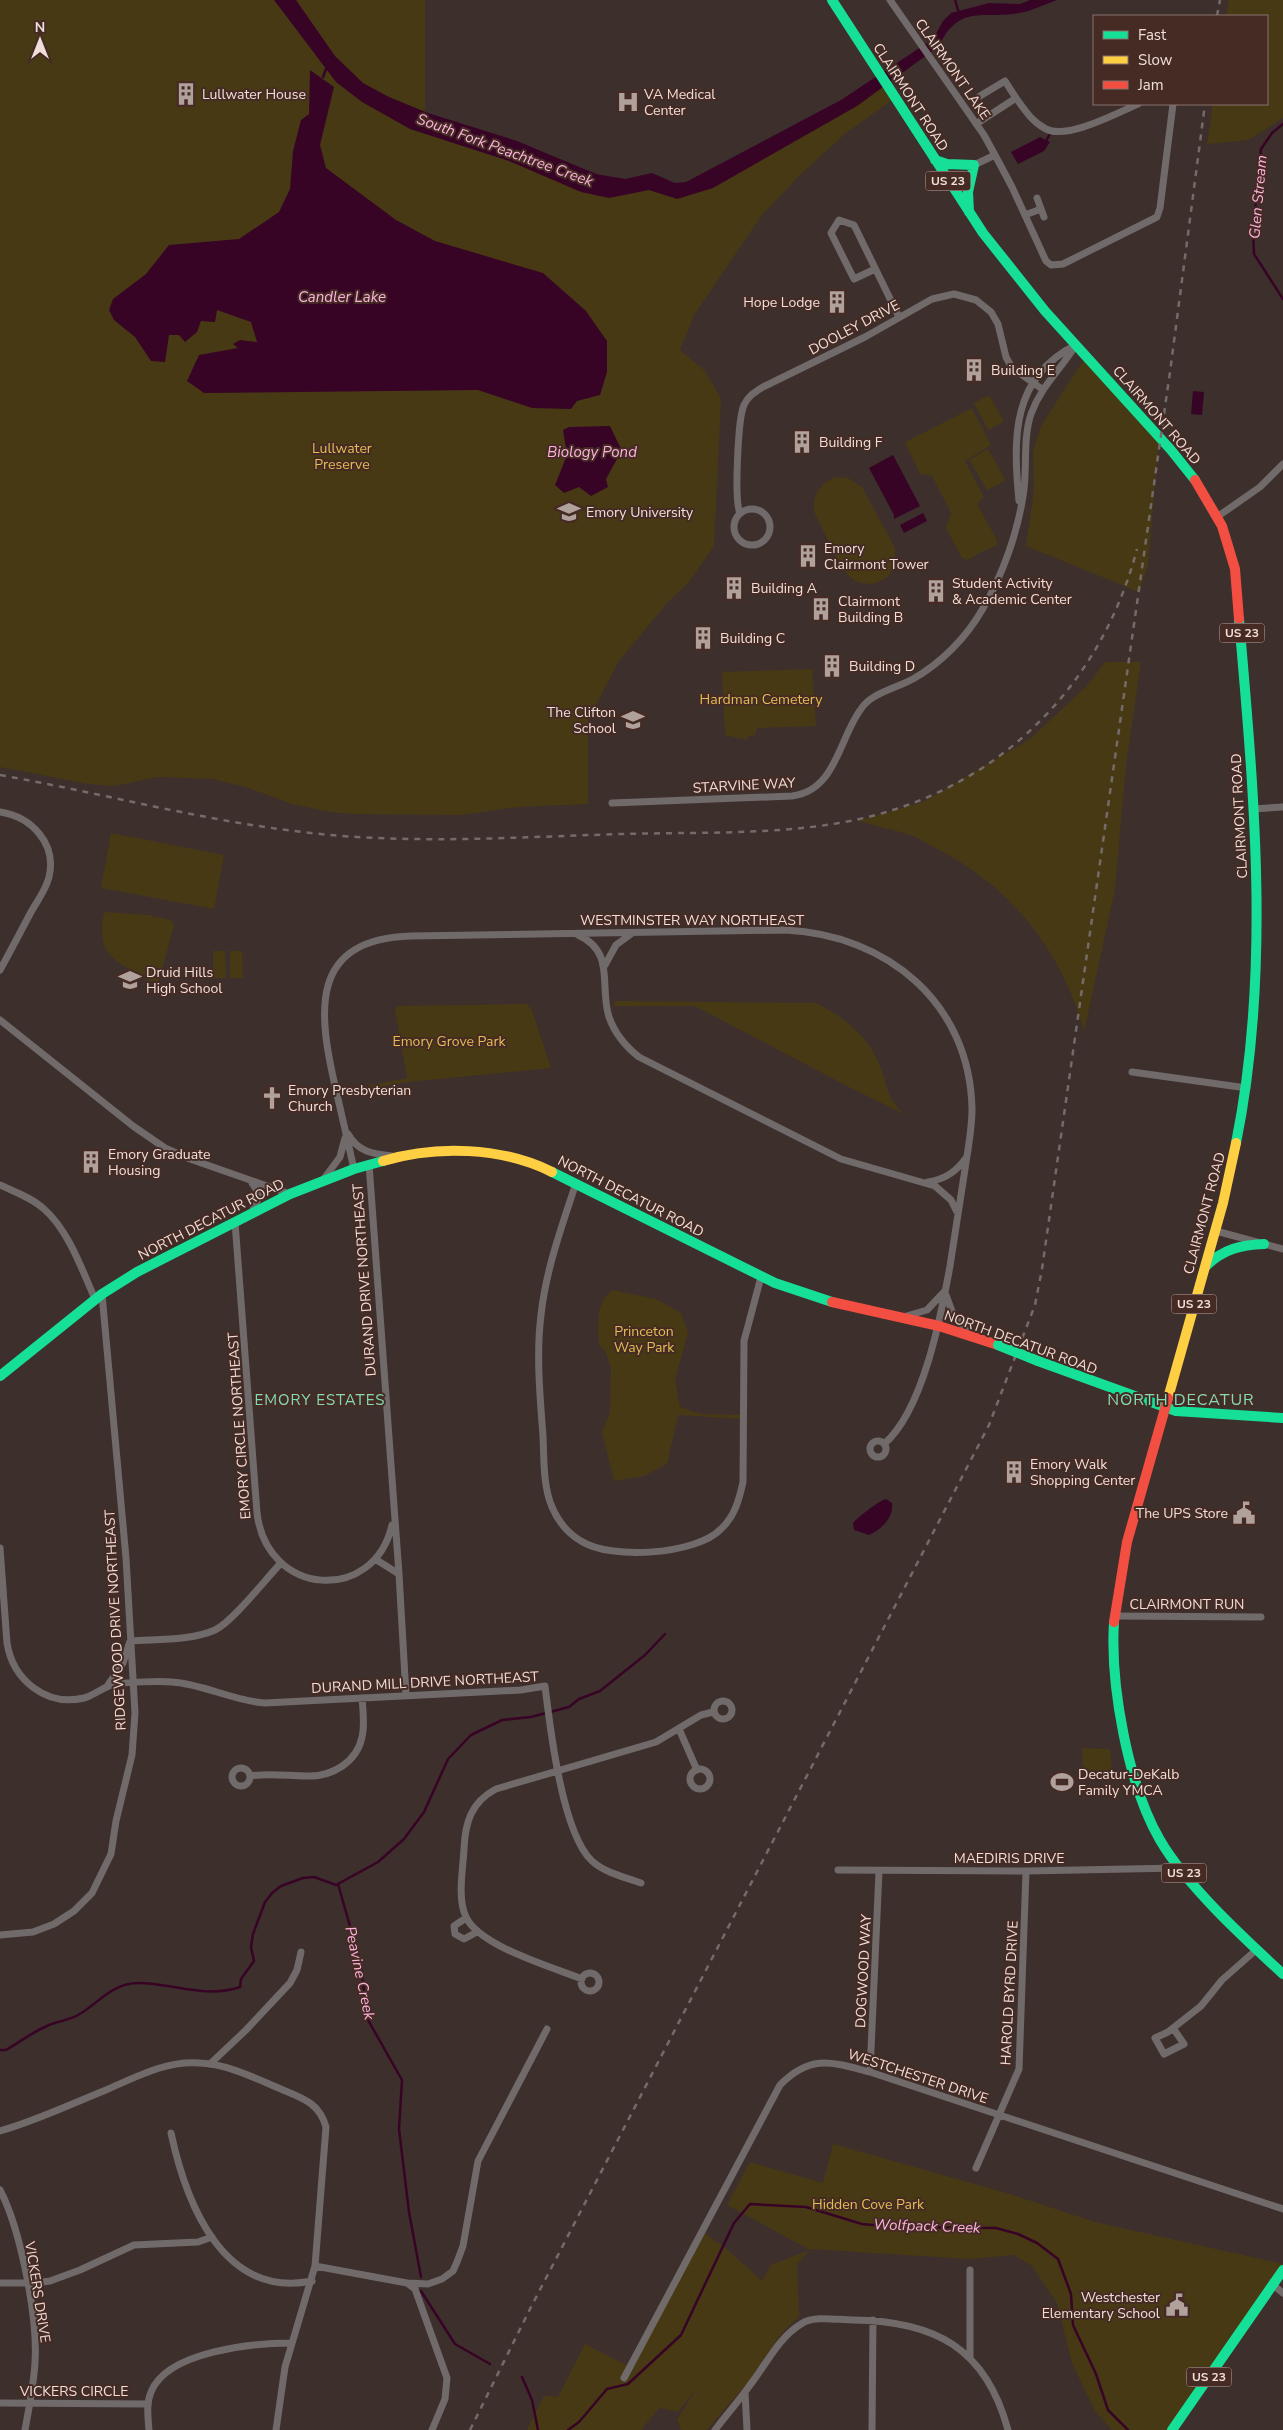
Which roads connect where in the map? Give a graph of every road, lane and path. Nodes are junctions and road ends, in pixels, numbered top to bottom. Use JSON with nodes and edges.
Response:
{"nodes":[{"id":1,"x":832,"y":0,"type":"edge"},
{"id":2,"x":890,"y":0,"type":"edge"},
{"id":3,"x":980,"y":96,"type":"dead end"},
{"id":4,"x":1016,"y":98,"type":"junction"},
{"id":5,"x":1136,"y":105,"type":"edge"},
{"id":6,"x":1173,"y":105,"type":"edge"},
{"id":7,"x":976,"y":124,"type":"junction"},
{"id":8,"x":995,"y":155,"type":"junction"},
{"id":9,"x":935,"y":160,"type":"junction"},
{"id":10,"x":974,"y":164,"type":"junction"},
{"id":11,"x":1037,"y":198,"type":"dead end"},
{"id":12,"x":1041,"y":209,"type":"junction"},
{"id":13,"x":970,"y":214,"type":"junction"},
{"id":14,"x":1025,"y":215,"type":"junction"},
{"id":15,"x":1044,"y":217,"type":"dead end"},
{"id":16,"x":875,"y":270,"type":"junction"},
{"id":17,"x":899,"y":317,"type":"junction"},
{"id":18,"x":1076,"y":345,"type":"junction"},
{"id":19,"x":1033,"y":384,"type":"junction"},
{"id":20,"x":1042,"y":389,"type":"junction"},
{"id":21,"x":1283,"y":464,"type":"edge"},
{"id":22,"x":1019,"y":508,"type":"junction"},
{"id":23,"x":740,"y":513,"type":"junction"},
{"id":24,"x":1217,"y":516,"type":"junction"},
{"id":25,"x":612,"y":803,"type":"dead end"},
{"id":26,"x":1283,"y":807,"type":"edge"},
{"id":27,"x":1253,"y":809,"type":"junction"},
{"id":28,"x":0,"y":812,"type":"edge"},
{"id":29,"x":570,"y":933,"type":"junction"},
{"id":30,"x":633,"y":933,"type":"junction"},
{"id":31,"x":605,"y":965,"type":"junction"},
{"id":32,"x":0,"y":970,"type":"edge"},
{"id":33,"x":0,"y":1020,"type":"edge"},
{"id":34,"x":1132,"y":1072,"type":"dead end"},
{"id":35,"x":1247,"y":1088,"type":"junction"},
{"id":36,"x":345,"y":1130,"type":"junction"},
{"id":37,"x":396,"y":1157,"type":"junction"},
{"id":38,"x":967,"y":1158,"type":"junction"},
{"id":39,"x":369,"y":1164,"type":"junction"},
{"id":40,"x":354,"y":1169,"type":"junction"},
{"id":41,"x":322,"y":1181,"type":"junction"},
{"id":42,"x":252,"y":1182,"type":"junction"},
{"id":43,"x":926,"y":1182,"type":"junction"},
{"id":44,"x":576,"y":1183,"type":"junction"},
{"id":45,"x":0,"y":1185,"type":"edge"},
{"id":46,"x":290,"y":1194,"type":"junction"},
{"id":47,"x":251,"y":1214,"type":"junction"},
{"id":48,"x":958,"y":1215,"type":"junction"},
{"id":49,"x":235,"y":1222,"type":"junction"},
{"id":50,"x":1216,"y":1231,"type":"junction"},
{"id":51,"x":1264,"y":1244,"type":"junction"},
{"id":52,"x":1283,"y":1249,"type":"edge"},
{"id":53,"x":1205,"y":1267,"type":"junction"},
{"id":54,"x":760,"y":1277,"type":"junction"},
{"id":55,"x":946,"y":1290,"type":"junction"},
{"id":56,"x":99,"y":1297,"type":"junction"},
{"id":57,"x":902,"y":1318,"type":"junction"},
{"id":58,"x":939,"y":1326,"type":"junction"},
{"id":59,"x":972,"y":1337,"type":"junction"},
{"id":60,"x":0,"y":1376,"type":"edge"},
{"id":61,"x":1164,"y":1408,"type":"junction"},
{"id":62,"x":1283,"y":1418,"type":"edge"},
{"id":63,"x":884,"y":1444,"type":"dead end"},
{"id":64,"x":394,"y":1519,"type":"junction"},
{"id":65,"x":0,"y":1548,"type":"edge"},
{"id":66,"x":375,"y":1559,"type":"junction"},
{"id":67,"x":280,"y":1564,"type":"junction"},
{"id":68,"x":399,"y":1574,"type":"junction"},
{"id":69,"x":1114,"y":1616,"type":"junction"},
{"id":70,"x":1261,"y":1617,"type":"dead end"},
{"id":71,"x":130,"y":1641,"type":"junction"},
{"id":72,"x":133,"y":1684,"type":"junction"},
{"id":73,"x":106,"y":1687,"type":"junction"},
{"id":74,"x":406,"y":1695,"type":"junction"},
{"id":75,"x":362,"y":1698,"type":"junction"},
{"id":76,"x":714,"y":1712,"type":"dead end"},
{"id":77,"x":678,"y":1729,"type":"junction"},
{"id":78,"x":696,"y":1770,"type":"dead end"},
{"id":79,"x":557,"y":1771,"type":"junction"},
{"id":80,"x":250,"y":1776,"type":"dead end"},
{"id":81,"x":1179,"y":1868,"type":"junction"},
{"id":82,"x":838,"y":1870,"type":"dead end"},
{"id":83,"x":879,"y":1871,"type":"junction"},
{"id":84,"x":1026,"y":1871,"type":"junction"},
{"id":85,"x":641,"y":1883,"type":"dead end"},
{"id":86,"x":466,"y":1918,"type":"junction"},
{"id":87,"x":477,"y":1932,"type":"junction"},
{"id":88,"x":0,"y":1935,"type":"edge"},
{"id":89,"x":1256,"y":1950,"type":"junction"},
{"id":90,"x":301,"y":1952,"type":"dead end"},
{"id":91,"x":1283,"y":1974,"type":"edge"},
{"id":92,"x":582,"y":1979,"type":"dead end"},
{"id":93,"x":1173,"y":2028,"type":"dead end"},
{"id":94,"x":547,"y":2029,"type":"dead end"},
{"id":95,"x":210,"y":2064,"type":"junction"},
{"id":96,"x":870,"y":2072,"type":"junction"},
{"id":97,"x":998,"y":2115,"type":"junction"},
{"id":98,"x":0,"y":2131,"type":"edge"},
{"id":99,"x":171,"y":2133,"type":"dead end"},
{"id":100,"x":976,"y":2168,"type":"dead end"},
{"id":101,"x":0,"y":2190,"type":"edge"},
{"id":102,"x":1283,"y":2208,"type":"edge"},
{"id":103,"x":212,"y":2237,"type":"junction"},
{"id":104,"x":315,"y":2266,"type":"junction"},
{"id":105,"x":970,"y":2270,"type":"dead end"},
{"id":106,"x":1283,"y":2270,"type":"edge"},
{"id":107,"x":312,"y":2281,"type":"junction"},
{"id":108,"x":0,"y":2283,"type":"edge"},
{"id":109,"x":407,"y":2283,"type":"junction"},
{"id":110,"x":27,"y":2284,"type":"junction"},
{"id":111,"x":1272,"y":2284,"type":"junction"},
{"id":112,"x":1283,"y":2293,"type":"edge"},
{"id":113,"x":873,"y":2320,"type":"junction"},
{"id":114,"x":291,"y":2343,"type":"junction"},
{"id":115,"x":970,"y":2357,"type":"junction"},
{"id":116,"x":624,"y":2378,"type":"dead end"},
{"id":117,"x":745,"y":2392,"type":"junction"},
{"id":118,"x":0,"y":2403,"type":"edge"},
{"id":119,"x":29,"y":2404,"type":"junction"},
{"id":120,"x":148,"y":2404,"type":"junction"},
{"id":121,"x":25,"y":2430,"type":"edge"},
{"id":122,"x":148,"y":2430,"type":"edge"},
{"id":123,"x":276,"y":2430,"type":"edge"},
{"id":124,"x":432,"y":2430,"type":"edge"},
{"id":125,"x":715,"y":2430,"type":"edge"},
{"id":126,"x":746,"y":2430,"type":"edge"},
{"id":127,"x":872,"y":2430,"type":"edge"},
{"id":128,"x":1008,"y":2430,"type":"edge"},
{"id":129,"x":1172,"y":2430,"type":"edge"}],
"edges":[{"from":1,"to":9,"type":"main road","name":"CLAIRMONT ROAD","number":"US 23"},
{"from":2,"to":7,"type":"street","name":"CLAIRMONT LAKE"},
{"from":3,"to":4,"type":"street"},
{"from":4,"to":5,"type":"street"},
{"from":4,"to":7,"type":"street"},
{"from":6,"to":14,"type":"street","name":"CLAIRMONT LAKE"},
{"from":7,"to":8,"type":"street","name":"CLAIRMONT LAKE"},
{"from":8,"to":10,"type":"street"},
{"from":8,"to":14,"type":"street","name":"CLAIRMONT LAKE"},
{"from":9,"to":10,"type":"main road"},
{"from":9,"to":13,"type":"main road","name":"CLAIRMONT ROAD","number":"US 23"},
{"from":10,"to":13,"type":"main road"},
{"from":11,"to":12,"type":"street"},
{"from":12,"to":14,"type":"street"},
{"from":12,"to":15,"type":"street"},
{"from":13,"to":18,"type":"main road","name":"CLAIRMONT ROAD","number":"US 23"},
{"from":16,"to":16,"type":"street"},
{"from":16,"to":17,"type":"street"},
{"from":17,"to":19,"type":"street","name":"DOOLEY DRIVE"},
{"from":17,"to":23,"type":"street","name":"DOOLEY DRIVE"},
{"from":18,"to":19,"type":"street","name":"STARVINE WAY"},
{"from":18,"to":20,"type":"street","name":"STARVINE WAY"},
{"from":18,"to":24,"type":"main road","name":"CLAIRMONT ROAD","number":"US 23"},
{"from":19,"to":20,"type":"street","name":"DOOLEY DRIVE"},
{"from":19,"to":22,"type":"street","name":"STARVINE WAY"},
{"from":20,"to":22,"type":"street","name":"STARVINE WAY"},
{"from":21,"to":24,"type":"street"},
{"from":22,"to":25,"type":"street","name":"STARVINE WAY"},
{"from":23,"to":23,"type":"street","name":"DOOLEY DRIVE"},
{"from":24,"to":27,"type":"main road","name":"CLAIRMONT ROAD","number":"US 23"},
{"from":26,"to":27,"type":"street"},
{"from":27,"to":35,"type":"main road","name":"CLAIRMONT ROAD","number":"US 23"},
{"from":28,"to":32,"type":"street"},
{"from":29,"to":30,"type":"street","name":"WESTMINSTER WAY NORTHEAST"},
{"from":29,"to":31,"type":"street"},
{"from":29,"to":36,"type":"street","name":"WESTMINSTER WAY NORTHEAST"},
{"from":30,"to":31,"type":"street"},
{"from":30,"to":38,"type":"street","name":"WESTMINSTER WAY NORTHEAST"},
{"from":31,"to":43,"type":"street"},
{"from":33,"to":42,"type":"street"},
{"from":34,"to":35,"type":"street"},
{"from":35,"to":50,"type":"main road","name":"CLAIRMONT ROAD","number":"US 23"},
{"from":36,"to":37,"type":"street","name":"WESTMINSTER WAY NORTHEAST"},
{"from":36,"to":40,"type":"street","name":"WESTMINSTER WAY NORTHEAST"},
{"from":36,"to":41,"type":"street","name":"WESTMINSTER WAY NORTHEAST"},
{"from":37,"to":39,"type":"main road","name":"NORTH DECATUR ROAD"},
{"from":37,"to":44,"type":"main road","name":"NORTH DECATUR ROAD"},
{"from":38,"to":43,"type":"street"},
{"from":38,"to":48,"type":"street","name":"WESTMINSTER WAY NORTHEAST"},
{"from":39,"to":40,"type":"main road","name":"NORTH DECATUR ROAD"},
{"from":39,"to":64,"type":"street","name":"DURAND DRIVE NORTHEAST"},
{"from":40,"to":41,"type":"main road","name":"NORTH DECATUR ROAD"},
{"from":41,"to":46,"type":"main road","name":"NORTH DECATUR ROAD"},
{"from":42,"to":46,"type":"street"},
{"from":42,"to":47,"type":"street"},
{"from":43,"to":48,"type":"street"},
{"from":44,"to":54,"type":"main road","name":"NORTH DECATUR ROAD"},
{"from":44,"to":54,"type":"street"},
{"from":45,"to":56,"type":"street","name":"RIDGEWOOD DRIVE NORTHEAST"},
{"from":46,"to":47,"type":"main road","name":"NORTH DECATUR ROAD"},
{"from":47,"to":49,"type":"main road","name":"NORTH DECATUR ROAD"},
{"from":48,"to":55,"type":"street","name":"WESTMINSTER WAY NORTHEAST"},
{"from":49,"to":56,"type":"main road","name":"NORTH DECATUR ROAD"},
{"from":49,"to":67,"type":"street","name":"EMORY CIRCLE NORTHEAST"},
{"from":50,"to":51,"type":"street"},
{"from":50,"to":53,"type":"main road","name":"CLAIRMONT ROAD","number":"US 23"},
{"from":51,"to":52,"type":"street"},
{"from":51,"to":53,"type":"main road"},
{"from":53,"to":61,"type":"main road","name":"CLAIRMONT ROAD","number":"US 23"},
{"from":54,"to":57,"type":"main road","name":"NORTH DECATUR ROAD"},
{"from":55,"to":57,"type":"street"},
{"from":55,"to":58,"type":"street","name":"WESTMINSTER WAY NORTHEAST"},
{"from":55,"to":59,"type":"street","name":"WESTMINSTER WAY NORTHEAST"},
{"from":56,"to":60,"type":"main road","name":"NORTH DECATUR ROAD"},
{"from":56,"to":71,"type":"street","name":"RIDGEWOOD DRIVE NORTHEAST"},
{"from":57,"to":58,"type":"main road","name":"NORTH DECATUR ROAD"},
{"from":58,"to":59,"type":"main road","name":"NORTH DECATUR ROAD"},
{"from":58,"to":63,"type":"street","name":"WESTMINSTER WAY NORTHEAST"},
{"from":59,"to":61,"type":"main road","name":"NORTH DECATUR ROAD","bridge":true},
{"from":61,"to":62,"type":"main road","name":"NORTH DECATUR ROAD"},
{"from":61,"to":69,"type":"main road","name":"CLAIRMONT ROAD","number":"US 23"},
{"from":64,"to":66,"type":"street","name":"EMORY CIRCLE NORTHEAST"},
{"from":64,"to":68,"type":"street","name":"DURAND DRIVE NORTHEAST"},
{"from":65,"to":73,"type":"street"},
{"from":66,"to":67,"type":"street","name":"EMORY CIRCLE NORTHEAST"},
{"from":66,"to":68,"type":"street"},
{"from":67,"to":71,"type":"street"},
{"from":68,"to":74,"type":"street","name":"DURAND DRIVE NORTHEAST"},
{"from":69,"to":70,"type":"street","name":"CLAIRMONT RUN"},
{"from":69,"to":81,"type":"main road","name":"CLAIRMONT ROAD","number":"US 23"},
{"from":71,"to":72,"type":"street","name":"RIDGEWOOD DRIVE NORTHEAST"},
{"from":71,"to":73,"type":"street"},
{"from":72,"to":73,"type":"street","name":"DURAND MILL DRIVE NORTHEAST"},
{"from":72,"to":75,"type":"street","name":"DURAND MILL DRIVE NORTHEAST"},
{"from":72,"to":88,"type":"street","name":"RIDGEWOOD DRIVE NORTHEAST"},
{"from":74,"to":75,"type":"street","name":"DURAND MILL DRIVE NORTHEAST"},
{"from":74,"to":79,"type":"street","name":"DURAND MILL DRIVE NORTHEAST"},
{"from":75,"to":80,"type":"street"},
{"from":76,"to":77,"type":"street"},
{"from":77,"to":78,"type":"street"},
{"from":77,"to":79,"type":"street"},
{"from":79,"to":85,"type":"street","name":"DURAND MILL DRIVE NORTHEAST"},
{"from":79,"to":86,"type":"street"},
{"from":81,"to":84,"type":"street","name":"MAEDIRIS DRIVE"},
{"from":81,"to":89,"type":"main road","number":"US 23"},
{"from":82,"to":83,"type":"street","name":"MAEDIRIS DRIVE"},
{"from":83,"to":84,"type":"street","name":"MAEDIRIS DRIVE"},
{"from":83,"to":96,"type":"street","name":"DOGWOOD WAY"},
{"from":84,"to":97,"type":"street","name":"HAROLD BYRD DRIVE"},
{"from":86,"to":87,"type":"street"},
{"from":86,"to":87,"type":"street"},
{"from":87,"to":92,"type":"street"},
{"from":89,"to":91,"type":"main road","number":"US 23"},
{"from":89,"to":93,"type":"street"},
{"from":90,"to":95,"type":"street"},
{"from":94,"to":109,"type":"street"},
{"from":95,"to":98,"type":"street"},
{"from":95,"to":104,"type":"street"},
{"from":96,"to":97,"type":"street","name":"WESTCHESTER DRIVE"},
{"from":96,"to":116,"type":"street","name":"WESTCHESTER DRIVE"},
{"from":97,"to":100,"type":"street","name":"HAROLD BYRD DRIVE"},
{"from":97,"to":102,"type":"street","name":"WESTCHESTER DRIVE"},
{"from":99,"to":103,"type":"street"},
{"from":101,"to":110,"type":"street","name":"VICKERS DRIVE"},
{"from":103,"to":107,"type":"street"},
{"from":103,"to":110,"type":"street"},
{"from":104,"to":107,"type":"street"},
{"from":104,"to":109,"type":"street"},
{"from":105,"to":115,"type":"street"},
{"from":106,"to":111,"type":"main road","number":"US 23"},
{"from":107,"to":114,"type":"street"},
{"from":108,"to":110,"type":"street"},
{"from":109,"to":124,"type":"street"},
{"from":110,"to":119,"type":"street","name":"VICKERS DRIVE"},
{"from":111,"to":112,"type":"street"},
{"from":111,"to":129,"type":"main road","number":"US 23"},
{"from":113,"to":115,"type":"street"},
{"from":113,"to":117,"type":"street"},
{"from":113,"to":127,"type":"street"},
{"from":114,"to":120,"type":"street"},
{"from":114,"to":123,"type":"street"},
{"from":115,"to":128,"type":"street"},
{"from":117,"to":125,"type":"street"},
{"from":117,"to":126,"type":"street"},
{"from":118,"to":119,"type":"street","name":"VICKERS CIRCLE"},
{"from":119,"to":120,"type":"street","name":"VICKERS CIRCLE"},
{"from":119,"to":121,"type":"street","name":"VICKERS DRIVE"},
{"from":120,"to":122,"type":"street"}]}
